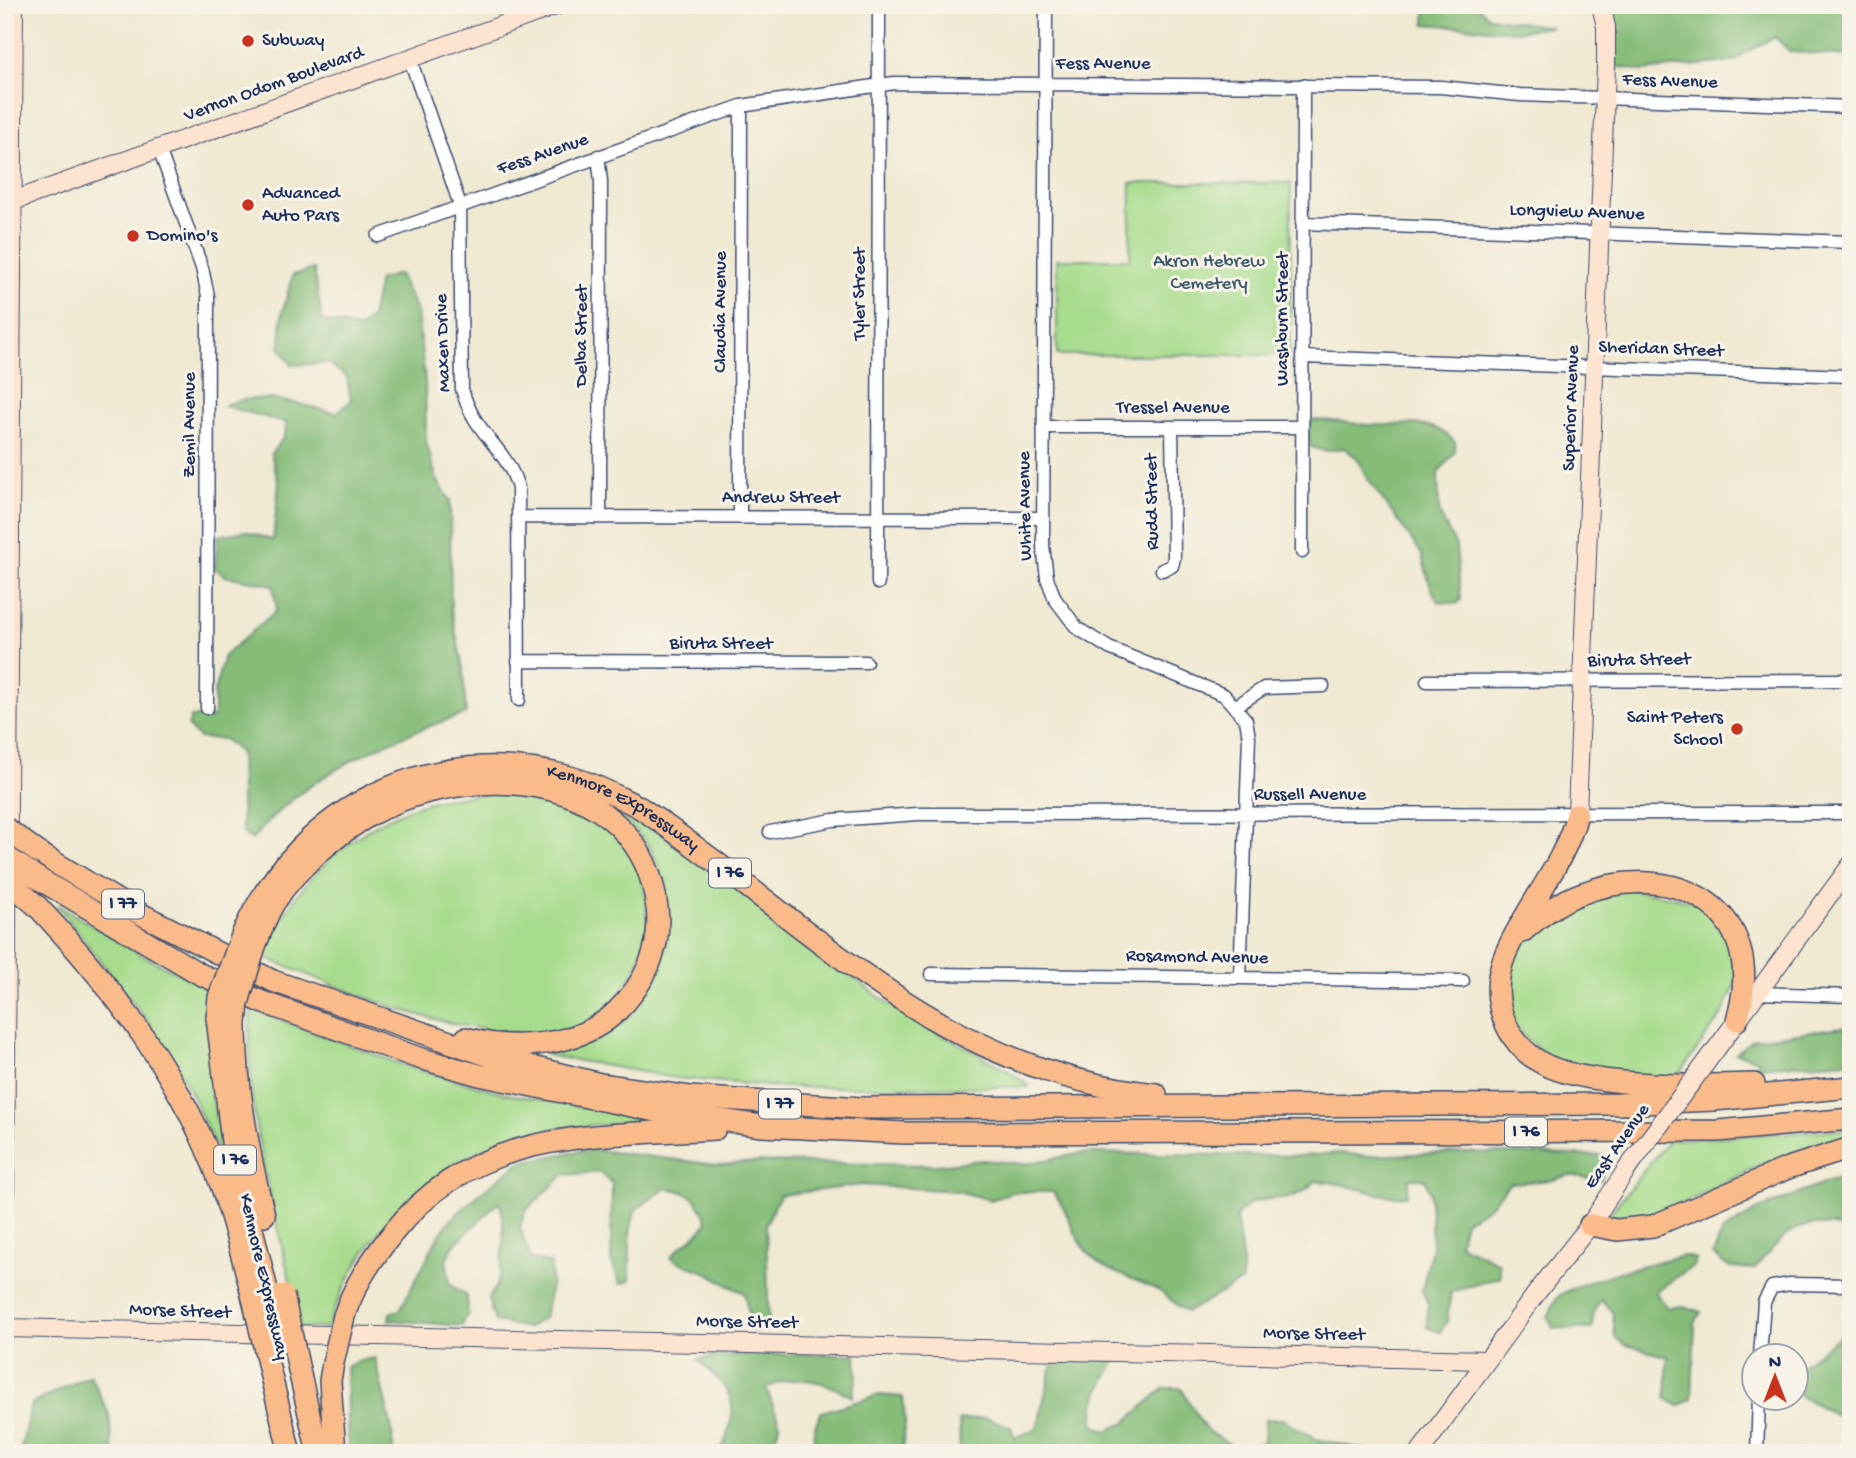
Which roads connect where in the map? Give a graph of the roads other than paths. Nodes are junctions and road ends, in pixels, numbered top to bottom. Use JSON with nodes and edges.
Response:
{"nodes":[{"id":1,"x":14,"y":5,"type":"edge"},
{"id":2,"x":558,"y":5,"type":"edge"},
{"id":3,"x":879,"y":5,"type":"edge"},
{"id":4,"x":1046,"y":5,"type":"edge"},
{"id":5,"x":1601,"y":5,"type":"edge"},
{"id":6,"x":410,"y":59,"type":"junction"},
{"id":7,"x":1046,"y":83,"type":"junction"},
{"id":8,"x":1303,"y":85,"type":"junction"},
{"id":9,"x":879,"y":87,"type":"junction"},
{"id":10,"x":1604,"y":99,"type":"junction"},
{"id":11,"x":741,"y":106,"type":"junction"},
{"id":12,"x":1851,"y":107,"type":"edge"},
{"id":13,"x":159,"y":149,"type":"junction"},
{"id":14,"x":598,"y":156,"type":"junction"},
{"id":15,"x":9,"y":203,"type":"edge"},
{"id":16,"x":460,"y":205,"type":"junction"},
{"id":17,"x":1302,"y":223,"type":"junction"},
{"id":18,"x":1600,"y":233,"type":"junction"},
{"id":19,"x":378,"y":236,"type":"dead end"},
{"id":20,"x":1851,"y":242,"type":"edge"},
{"id":21,"x":1302,"y":357,"type":"junction"},
{"id":22,"x":1595,"y":367,"type":"junction"},
{"id":23,"x":1851,"y":376,"type":"edge"},
{"id":24,"x":1044,"y":427,"type":"junction"},
{"id":25,"x":1172,"y":427,"type":"junction"},
{"id":26,"x":1302,"y":427,"type":"junction"},
{"id":27,"x":600,"y":516,"type":"junction"},
{"id":28,"x":519,"y":517,"type":"junction"},
{"id":29,"x":740,"y":517,"type":"junction"},
{"id":30,"x":878,"y":517,"type":"junction"},
{"id":31,"x":1043,"y":518,"type":"junction"},
{"id":32,"x":1302,"y":552,"type":"dead end"},
{"id":33,"x":1162,"y":570,"type":"dead end"},
{"id":34,"x":878,"y":583,"type":"dead end"},
{"id":35,"x":518,"y":661,"type":"junction"},
{"id":36,"x":866,"y":662,"type":"dead end"},
{"id":37,"x":1851,"y":680,"type":"edge"},
{"id":38,"x":1427,"y":681,"type":"dead end"},
{"id":39,"x":1583,"y":681,"type":"junction"},
{"id":40,"x":1323,"y":686,"type":"dead end"},
{"id":41,"x":519,"y":700,"type":"dead end"},
{"id":42,"x":1236,"y":705,"type":"junction"},
{"id":43,"x":207,"y":708,"type":"dead end"},
{"id":44,"x":1851,"y":813,"type":"edge"},
{"id":45,"x":1246,"y":814,"type":"junction"},
{"id":46,"x":1577,"y":814,"type":"junction"},
{"id":47,"x":5,"y":828,"type":"edge"},
{"id":48,"x":770,"y":832,"type":"dead end"},
{"id":49,"x":5,"y":856,"type":"edge"},
{"id":50,"x":1851,"y":865,"type":"edge"},
{"id":51,"x":5,"y":878,"type":"edge"},
{"id":52,"x":1514,"y":938,"type":"junction"},
{"id":53,"x":249,"y":940,"type":"junction"},
{"id":54,"x":6,"y":944,"type":"edge"},
{"id":55,"x":931,"y":974,"type":"dead end"},
{"id":56,"x":1240,"y":978,"type":"junction"},
{"id":57,"x":1463,"y":981,"type":"dead end"},
{"id":58,"x":1758,"y":993,"type":"junction"},
{"id":59,"x":1851,"y":996,"type":"edge"},
{"id":60,"x":323,"y":998,"type":"junction"},
{"id":61,"x":1737,"y":1020,"type":"junction"},
{"id":62,"x":1851,"y":1080,"type":"edge"},
{"id":63,"x":1851,"y":1087,"type":"edge"},
{"id":64,"x":1252,"y":1105,"type":"junction"},
{"id":65,"x":1851,"y":1119,"type":"edge"},
{"id":66,"x":762,"y":1126,"type":"junction"},
{"id":67,"x":1851,"y":1148,"type":"edge"},
{"id":68,"x":5,"y":1192,"type":"edge"},
{"id":69,"x":1590,"y":1225,"type":"junction"},
{"id":70,"x":1851,"y":1285,"type":"edge"},
{"id":71,"x":268,"y":1297,"type":"junction"},
{"id":72,"x":5,"y":1328,"type":"edge"},
{"id":73,"x":1760,"y":1342,"type":"edge"},
{"id":74,"x":1487,"y":1360,"type":"junction"},
{"id":75,"x":284,"y":1371,"type":"junction"},
{"id":76,"x":1758,"y":1412,"type":"edge"},
{"id":77,"x":289,"y":1453,"type":"edge"},
{"id":78,"x":301,"y":1453,"type":"edge"},
{"id":79,"x":318,"y":1453,"type":"edge"},
{"id":80,"x":335,"y":1453,"type":"edge"},
{"id":81,"x":1419,"y":1453,"type":"edge"},
{"id":82,"x":1757,"y":1453,"type":"edge"}],
"edges":[{"from":1,"to":15,"type":"street"},
{"from":2,"to":6,"type":"street","name":"Vernon Odom Boulevard"},
{"from":3,"to":9,"type":"street","name":"Tyler Street"},
{"from":4,"to":7,"type":"street","name":"White Avenue"},
{"from":5,"to":10,"type":"street","name":"Superior Avenue"},
{"from":6,"to":13,"type":"street","name":"Vernon Odom Boulevard"},
{"from":6,"to":16,"type":"street","name":"Maxen Drive"},
{"from":7,"to":8,"type":"street","name":"Fess Avenue"},
{"from":7,"to":9,"type":"street","name":"Fess Avenue"},
{"from":7,"to":24,"type":"street","name":"White Avenue"},
{"from":8,"to":10,"type":"street","name":"Fess Avenue"},
{"from":8,"to":17,"type":"street","name":"Washburn Street"},
{"from":9,"to":11,"type":"street","name":"Fess Avenue"},
{"from":9,"to":30,"type":"street","name":"Tyler Street"},
{"from":10,"to":12,"type":"street","name":"Fess Avenue"},
{"from":10,"to":18,"type":"street","name":"Superior Avenue"},
{"from":11,"to":14,"type":"street","name":"Fess Avenue"},
{"from":11,"to":29,"type":"street","name":"Claudia Avenue"},
{"from":13,"to":15,"type":"street","name":"Vernon Odom Boulevard"},
{"from":13,"to":43,"type":"street","name":"Zemil Avenue"},
{"from":14,"to":16,"type":"street","name":"Fess Avenue"},
{"from":14,"to":27,"type":"street","name":"Delba Street"},
{"from":15,"to":54,"type":"street"},
{"from":16,"to":19,"type":"street","name":"Fess Avenue"},
{"from":16,"to":28,"type":"street","name":"Maxen Drive"},
{"from":17,"to":18,"type":"street","name":"Longview Avenue"},
{"from":17,"to":21,"type":"street","name":"Washburn Street"},
{"from":18,"to":20,"type":"street","name":"Longview Avenue"},
{"from":18,"to":22,"type":"street","name":"Superior Avenue"},
{"from":21,"to":22,"type":"street","name":"Sheridan Street"},
{"from":21,"to":26,"type":"street","name":"Washburn Street"},
{"from":22,"to":23,"type":"street","name":"Sheridan Street"},
{"from":22,"to":39,"type":"street","name":"Superior Avenue"},
{"from":24,"to":25,"type":"street","name":"Tressel Avenue"},
{"from":24,"to":31,"type":"street","name":"White Avenue"},
{"from":25,"to":26,"type":"street","name":"Tressel Avenue"},
{"from":25,"to":33,"type":"street","name":"Rudd Street"},
{"from":26,"to":32,"type":"street","name":"Washburn Street"},
{"from":27,"to":28,"type":"street","name":"Andrew Street"},
{"from":27,"to":29,"type":"street","name":"Andrew Street"},
{"from":28,"to":35,"type":"street","name":"Maxen Drive"},
{"from":29,"to":30,"type":"street","name":"Andrew Street"},
{"from":30,"to":31,"type":"street","name":"Andrew Street"},
{"from":30,"to":34,"type":"street","name":"Tyler Street"},
{"from":31,"to":42,"type":"street","name":"White Avenue"},
{"from":35,"to":36,"type":"street","name":"Biruta Street"},
{"from":35,"to":41,"type":"street","name":"Maxen Drive"},
{"from":37,"to":39,"type":"street","name":"Biruta Street"},
{"from":38,"to":39,"type":"street","name":"Biruta Street"},
{"from":39,"to":46,"type":"street","name":"Superior Avenue"},
{"from":40,"to":42,"type":"street"},
{"from":42,"to":45,"type":"street"},
{"from":44,"to":46,"type":"street","name":"Russell Avenue"},
{"from":45,"to":46,"type":"street","name":"Russell Avenue"},
{"from":45,"to":48,"type":"street","name":"Russell Avenue"},
{"from":45,"to":56,"type":"street"},
{"from":46,"to":52,"type":"highway"},
{"from":47,"to":60,"type":"highway","number":"I 77","bridge":true},
{"from":49,"to":66,"type":"highway","number":"I 77","bridge":true},
{"from":50,"to":58,"type":"street","name":"East Avenue"},
{"from":51,"to":71,"type":"highway","bridge":true},
{"from":52,"to":61,"type":"highway"},
{"from":52,"to":62,"type":"highway"},
{"from":53,"to":60,"type":"highway"},
{"from":53,"to":64,"type":"highway","name":"Kenmore Expressway","number":"I 76"},
{"from":53,"to":71,"type":"highway","name":"Kenmore Expressway","number":"I 76","bridge":true},
{"from":54,"to":68,"type":"street"},
{"from":55,"to":56,"type":"street","name":"Rosamond Avenue"},
{"from":56,"to":57,"type":"street","name":"Rosamond Avenue"},
{"from":58,"to":59,"type":"street"},
{"from":58,"to":61,"type":"street","name":"East Avenue"},
{"from":60,"to":64,"type":"highway","number":"I 77"},
{"from":61,"to":69,"type":"street","name":"East Avenue","bridge":true},
{"from":63,"to":64,"type":"highway","number":"I 76"},
{"from":65,"to":66,"type":"highway","number":"I 76"},
{"from":66,"to":80,"type":"highway","number":"I 76","bridge":true},
{"from":67,"to":69,"type":"highway"},
{"from":69,"to":74,"type":"street","name":"East Avenue"},
{"from":70,"to":73,"type":"street"},
{"from":71,"to":75,"type":"highway","bridge":true},
{"from":71,"to":75,"type":"highway","bridge":true},
{"from":72,"to":74,"type":"street","name":"Morse Street"},
{"from":74,"to":81,"type":"street","name":"East Avenue"},
{"from":75,"to":77,"type":"highway"},
{"from":75,"to":78,"type":"highway","name":"Kenmore Expressway"},
{"from":75,"to":79,"type":"highway"},
{"from":76,"to":82,"type":"street"}]}
